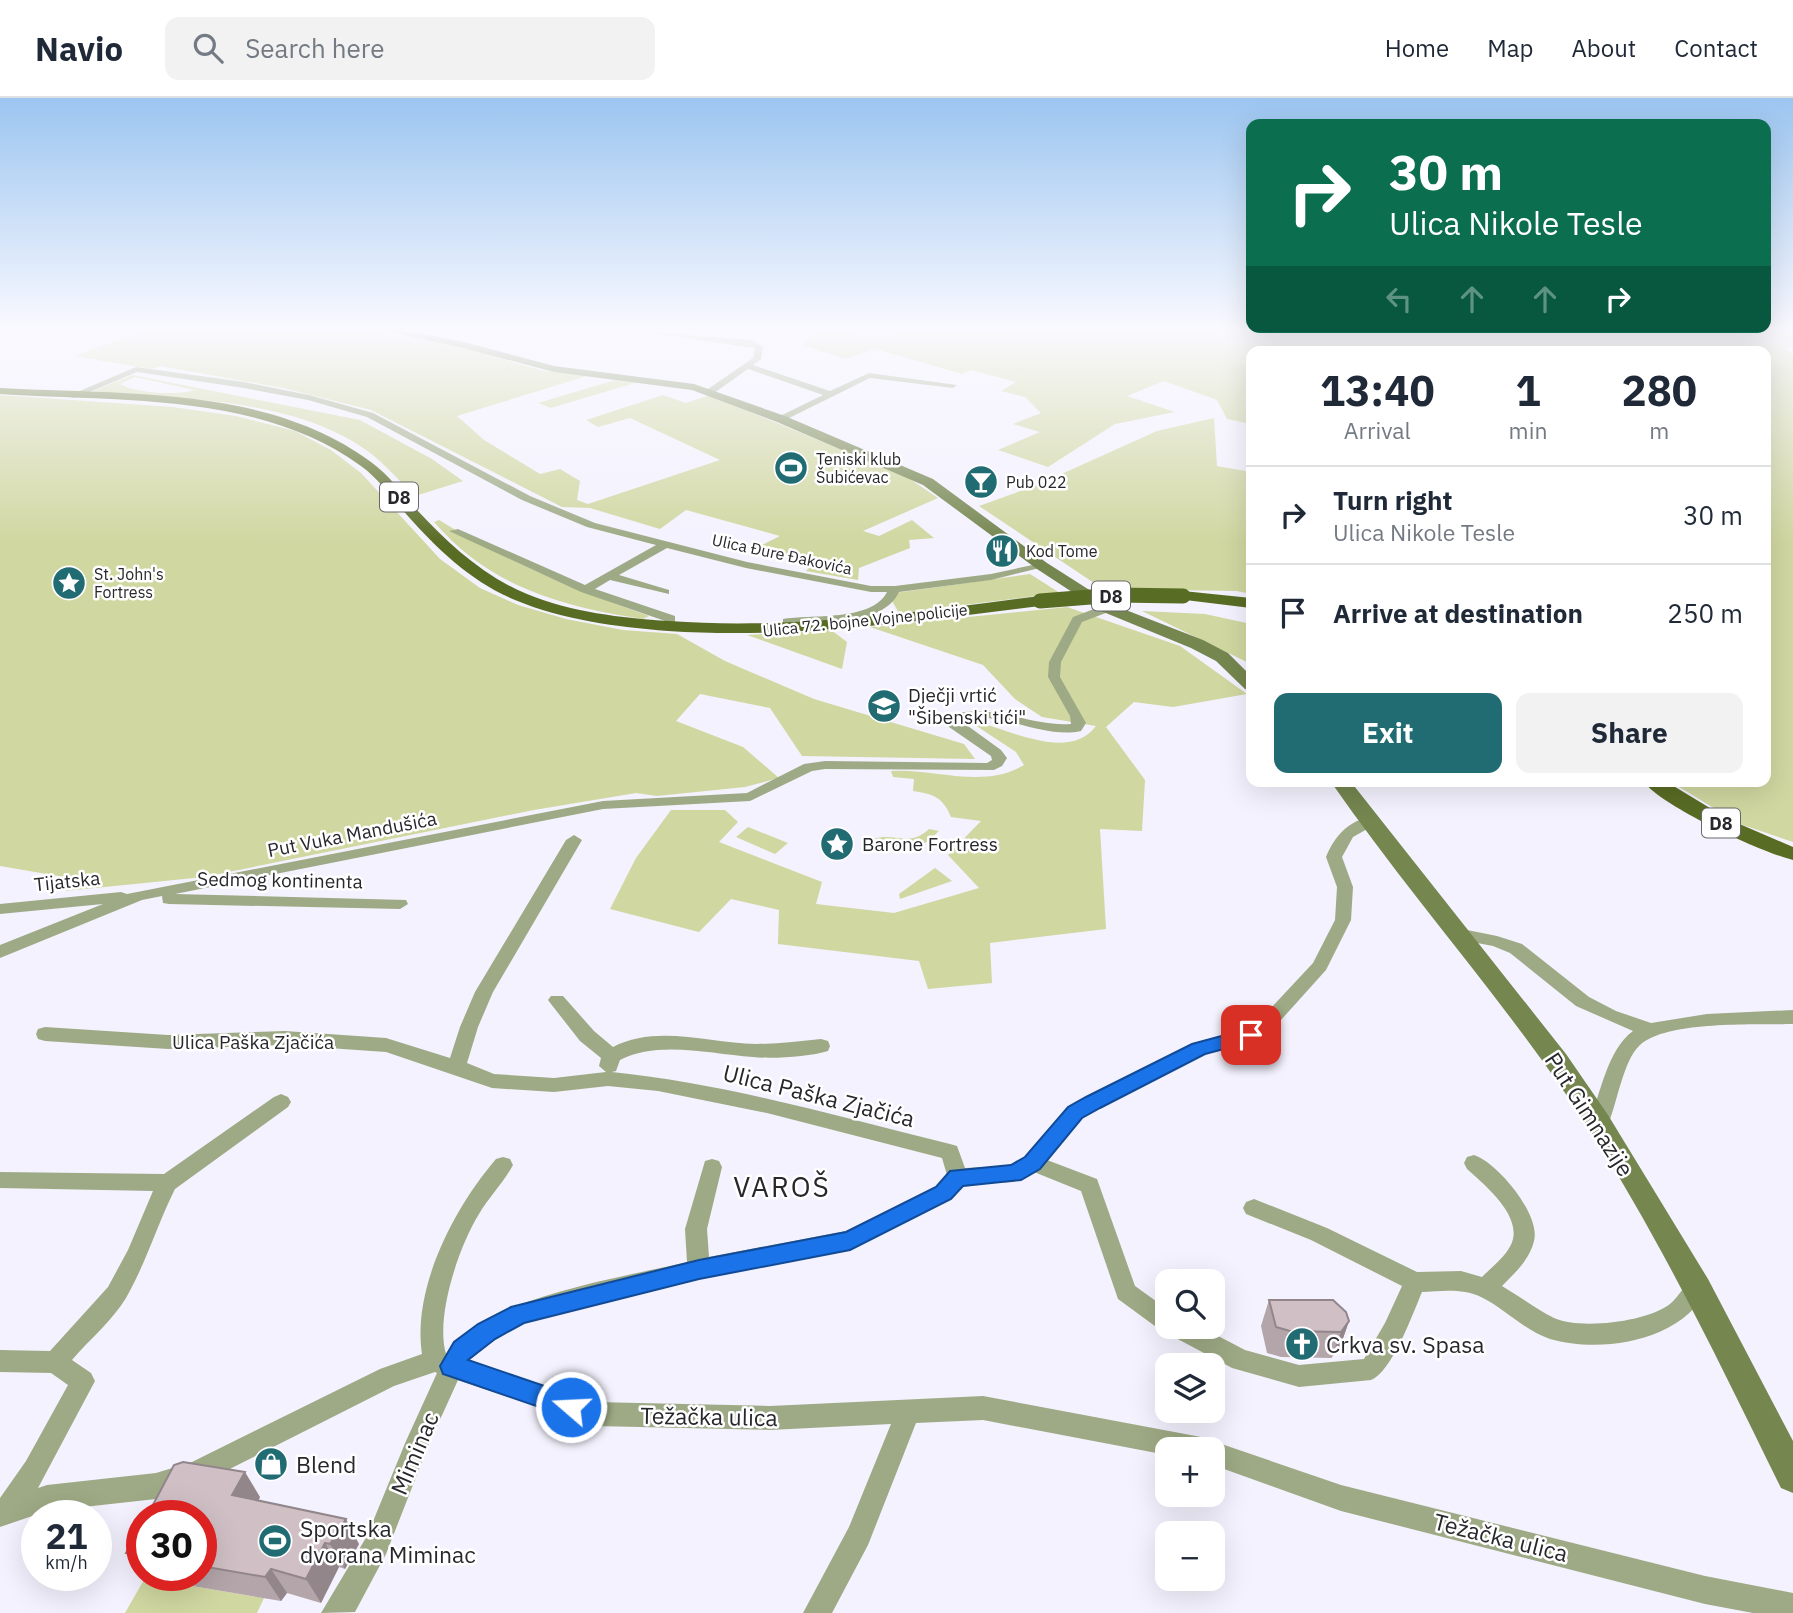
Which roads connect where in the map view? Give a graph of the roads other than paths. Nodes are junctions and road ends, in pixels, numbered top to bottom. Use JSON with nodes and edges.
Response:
{"nodes":[{"id":1,"x":142,"y":402,"type":"edge"},
{"id":2,"x":322,"y":402,"type":"edge"},
{"id":3,"x":738,"y":402,"type":"edge"},
{"id":4,"x":818,"y":402,"type":"edge"},
{"id":5,"x":781,"y":419,"type":"junction"},
{"id":6,"x":454,"y":531,"type":"dead end"},
{"id":7,"x":664,"y":545,"type":"junction"},
{"id":8,"x":1042,"y":566,"type":"junction"},
{"id":9,"x":608,"y":576,"type":"junction"},
{"id":10,"x":895,"y":589,"type":"junction"},
{"id":11,"x":584,"y":590,"type":"junction"},
{"id":12,"x":665,"y":592,"type":"dead end"},
{"id":13,"x":1246,"y":602,"type":"edge"},
{"id":14,"x":1107,"y":608,"type":"junction"},
{"id":15,"x":671,"y":619,"type":"dead end"},
{"id":16,"x":788,"y":622,"type":"dead end"},
{"id":17,"x":1246,"y":680,"type":"edge"},
{"id":18,"x":1345,"y":787,"type":"edge"},
{"id":19,"x":1662,"y":787,"type":"edge"},
{"id":20,"x":1371,"y":821,"type":"junction"},
{"id":21,"x":573,"y":840,"type":"dead end"},
{"id":22,"x":1793,"y":854,"type":"edge"},
{"id":23,"x":166,"y":892,"type":"junction"},
{"id":24,"x":138,"y":896,"type":"junction"},
{"id":25,"x":400,"y":904,"type":"dead end"},
{"id":26,"x":0,"y":909,"type":"edge"},
{"id":27,"x":1457,"y":934,"type":"junction"},
{"id":28,"x":0,"y":952,"type":"edge"},
{"id":29,"x":557,"y":1000,"type":"dead end"},
{"id":30,"x":1793,"y":1017,"type":"edge"},
{"id":31,"x":1648,"y":1029,"type":"junction"},
{"id":32,"x":45,"y":1034,"type":"dead end"},
{"id":33,"x":821,"y":1046,"type":"dead end"},
{"id":34,"x":611,"y":1056,"type":"junction"},
{"id":35,"x":457,"y":1067,"type":"junction"},
{"id":36,"x":608,"y":1079,"type":"junction"},
{"id":37,"x":281,"y":1102,"type":"dead end"},
{"id":38,"x":1599,"y":1122,"type":"junction"},
{"id":39,"x":1032,"y":1163,"type":"junction"},
{"id":40,"x":1474,"y":1163,"type":"dead end"},
{"id":41,"x":503,"y":1165,"type":"dead end"},
{"id":42,"x":712,"y":1167,"type":"dead end"},
{"id":43,"x":958,"y":1177,"type":"junction"},
{"id":44,"x":0,"y":1180,"type":"edge"},
{"id":45,"x":169,"y":1183,"type":"junction"},
{"id":46,"x":1254,"y":1208,"type":"dead end"},
{"id":47,"x":699,"y":1269,"type":"junction"},
{"id":48,"x":1415,"y":1282,"type":"junction"},
{"id":49,"x":1486,"y":1288,"type":"junction"},
{"id":50,"x":1696,"y":1288,"type":"junction"},
{"id":51,"x":1155,"y":1313,"type":"edge"},
{"id":52,"x":1200,"y":1339,"type":"edge"},
{"id":53,"x":0,"y":1361,"type":"edge"},
{"id":54,"x":55,"y":1362,"type":"junction"},
{"id":55,"x":444,"y":1364,"type":"junction"},
{"id":56,"x":909,"y":1410,"type":"junction"},
{"id":57,"x":1155,"y":1440,"type":"edge"},
{"id":58,"x":1225,"y":1457,"type":"edge"},
{"id":59,"x":1793,"y":1476,"type":"edge"},
{"id":60,"x":3,"y":1513,"type":"edge"},
{"id":61,"x":1793,"y":1607,"type":"edge"},
{"id":62,"x":335,"y":1613,"type":"edge"},
{"id":63,"x":817,"y":1613,"type":"edge"}],
"edges":[{"from":1,"to":13,"type":"main road","name":"Ulica 72. bojne Vojne policije","number":"D8","bridge":true},
{"from":2,"to":7,"type":"street","name":"Ulica Đure Đakovića"},
{"from":3,"to":5,"type":"street"},
{"from":4,"to":5,"type":"street"},
{"from":5,"to":8,"type":"street"},
{"from":6,"to":11,"type":"street"},
{"from":7,"to":9,"type":"street"},
{"from":7,"to":10,"type":"street","name":"Ulica Đure Đakovića"},
{"from":8,"to":10,"type":"street","name":"Ulica Đure Đakovića"},
{"from":8,"to":14,"type":"street"},
{"from":9,"to":11,"type":"street"},
{"from":9,"to":12,"type":"street"},
{"from":10,"to":16,"type":"street"},
{"from":11,"to":15,"type":"street"},
{"from":14,"to":17,"type":"street"},
{"from":14,"to":23,"type":"street","name":"Put Vuka Mandušića"},
{"from":18,"to":20,"type":"street","name":"Put Gimnazije"},
{"from":19,"to":22,"type":"main road","number":"D8"},
{"from":20,"to":27,"type":"street","name":"Put Gimnazije"},
{"from":20,"to":39,"type":"street"},
{"from":21,"to":35,"type":"street"},
{"from":23,"to":24,"type":"street","name":"Put Vuka Mandušića"},
{"from":23,"to":25,"type":"street","name":"Sedmog kontinenta"},
{"from":24,"to":26,"type":"street","name":"Tijatska"},
{"from":24,"to":28,"type":"street","name":"Put Vuka Mandušića"},
{"from":27,"to":31,"type":"street"},
{"from":27,"to":38,"type":"street","name":"Put Gimnazije"},
{"from":29,"to":34,"type":"street"},
{"from":30,"to":31,"type":"street"},
{"from":31,"to":38,"type":"street"},
{"from":32,"to":35,"type":"street","name":"Ulica Paška Zjačića"},
{"from":33,"to":34,"type":"street","name":"Ulica Paška Zjačića"},
{"from":34,"to":36,"type":"street"},
{"from":35,"to":36,"type":"street","name":"Ulica Paška Zjačića"},
{"from":36,"to":43,"type":"street","name":"Ulica Paška Zjačića"},
{"from":37,"to":45,"type":"street"},
{"from":38,"to":50,"type":"street","name":"Put Gimnazije"},
{"from":39,"to":43,"type":"street"},
{"from":39,"to":51,"type":"street"},
{"from":40,"to":49,"type":"street"},
{"from":41,"to":55,"type":"street","name":"Miminac"},
{"from":42,"to":47,"type":"street"},
{"from":43,"to":47,"type":"street"},
{"from":44,"to":45,"type":"street"},
{"from":45,"to":54,"type":"street"},
{"from":46,"to":48,"type":"street"},
{"from":47,"to":55,"type":"street"},
{"from":48,"to":49,"type":"street"},
{"from":48,"to":52,"type":"street"},
{"from":49,"to":50,"type":"street"},
{"from":50,"to":59,"type":"street","name":"Put Gimnazije"},
{"from":53,"to":54,"type":"street"},
{"from":54,"to":60,"type":"street"},
{"from":55,"to":56,"type":"street","name":"Težačka ulica"},
{"from":55,"to":60,"type":"street"},
{"from":55,"to":62,"type":"street","name":"Miminac"},
{"from":56,"to":57,"type":"street","name":"Težačka ulica"},
{"from":56,"to":63,"type":"street"},
{"from":58,"to":61,"type":"street","name":"Težačka ulica"}]}
